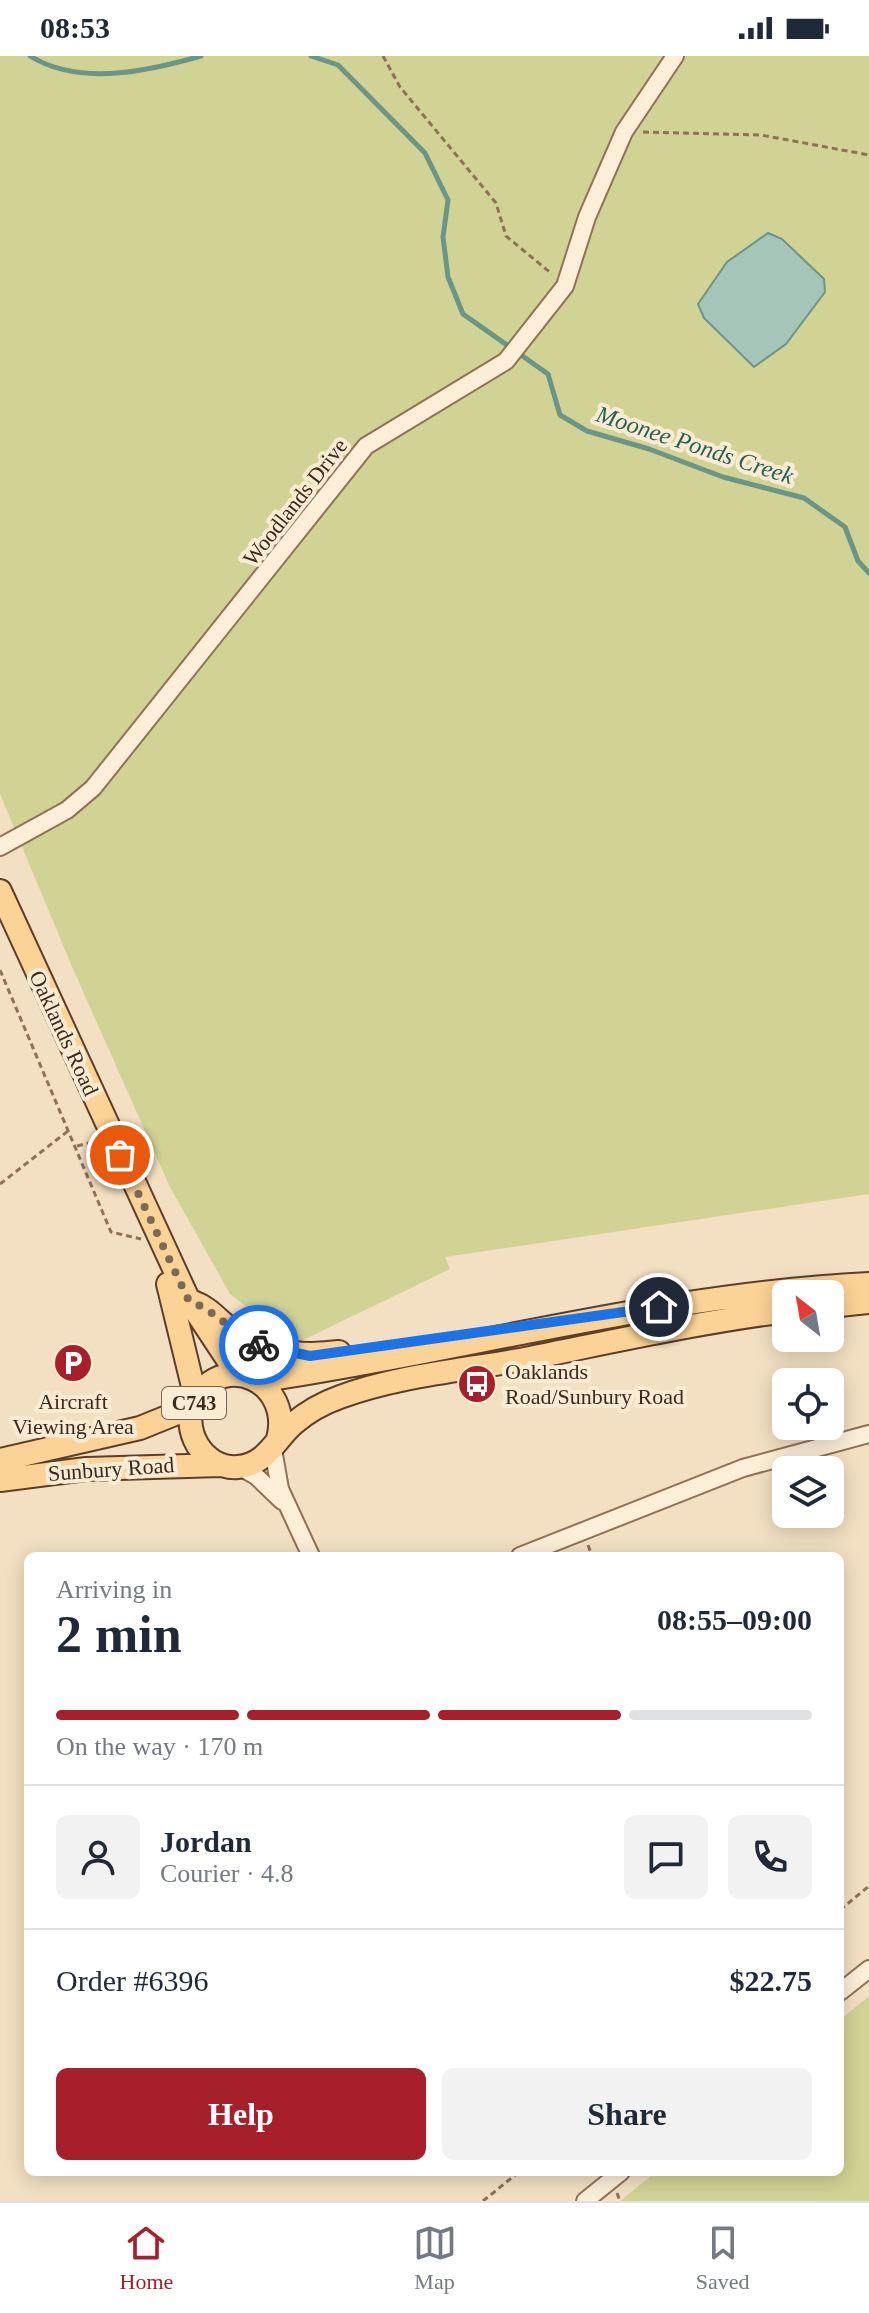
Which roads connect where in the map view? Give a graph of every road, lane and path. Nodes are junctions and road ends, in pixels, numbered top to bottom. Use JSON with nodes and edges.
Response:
{"nodes":[{"id":1,"x":383,"y":56,"type":"edge"},
{"id":2,"x":675,"y":56,"type":"edge"},
{"id":3,"x":624,"y":132,"type":"junction"},
{"id":4,"x":869,"y":155,"type":"edge"},
{"id":5,"x":544,"y":265,"type":"dead end"},
{"id":6,"x":0,"y":847,"type":"edge"},
{"id":7,"x":0,"y":891,"type":"edge"},
{"id":8,"x":0,"y":970,"type":"edge"},
{"id":9,"x":68,"y":1131,"type":"junction"},
{"id":10,"x":128,"y":1175,"type":"junction"},
{"id":11,"x":0,"y":1184,"type":"edge"},
{"id":12,"x":153,"y":1242,"type":"junction"},
{"id":13,"x":869,"y":1284,"type":"edge"},
{"id":14,"x":869,"y":1302,"type":"edge"},
{"id":15,"x":182,"y":1303,"type":"junction"},
{"id":16,"x":844,"y":1305,"type":"edge"},
{"id":17,"x":772,"y":1313,"type":"edge"},
{"id":18,"x":578,"y":1320,"type":"junction"},
{"id":19,"x":248,"y":1378,"type":"junction"},
{"id":20,"x":194,"y":1403,"type":"junction"},
{"id":21,"x":869,"y":1434,"type":"edge"},
{"id":22,"x":276,"y":1444,"type":"junction"},
{"id":23,"x":0,"y":1460,"type":"edge"},
{"id":24,"x":231,"y":1466,"type":"junction"},
{"id":25,"x":0,"y":1480,"type":"edge"},
{"id":26,"x":286,"y":1505,"type":"junction"},
{"id":27,"x":309,"y":1552,"type":"edge"},
{"id":28,"x":530,"y":1552,"type":"edge"},
{"id":29,"x":869,"y":1886,"type":"edge"},
{"id":30,"x":844,"y":1907,"type":"edge"},
{"id":31,"x":869,"y":1969,"type":"edge"},
{"id":32,"x":844,"y":1989,"type":"edge"},
{"id":33,"x":512,"y":2176,"type":"edge"},
{"id":34,"x":616,"y":2176,"type":"edge"},
{"id":35,"x":483,"y":2201,"type":"edge"},
{"id":36,"x":585,"y":2201,"type":"edge"}],
"edges":[{"from":1,"to":5,"type":"path"},
{"from":2,"to":3,"type":"lane","name":"Woodlands Drive"},
{"from":3,"to":4,"type":"path"},
{"from":3,"to":6,"type":"lane","name":"Woodlands Drive"},
{"from":7,"to":10,"type":"main road","name":"Oaklands Road"},
{"from":8,"to":9,"type":"path"},
{"from":9,"to":11,"type":"path"},
{"from":9,"to":12,"type":"path"},
{"from":10,"to":12,"type":"main road","name":"Oaklands Road"},
{"from":10,"to":15,"type":"main road","name":"Oaklands Road"},
{"from":12,"to":15,"type":"main road","name":"Oaklands Road"},
{"from":13,"to":18,"type":"main road","number":"C743"},
{"from":14,"to":16,"type":"main road"},
{"from":15,"to":18,"type":"main road"},
{"from":15,"to":19,"type":"main road","name":"Oaklands Road"},
{"from":15,"to":20,"type":"main road","name":"Oaklands Road"},
{"from":17,"to":22,"type":"main road"},
{"from":18,"to":19,"type":"main road","number":"C743"},
{"from":19,"to":20,"type":"main road","number":"C743"},
{"from":19,"to":22,"type":"main road","number":"C743"},
{"from":20,"to":23,"type":"main road","name":"Sunbury Road","number":"C743"},
{"from":20,"to":24,"type":"main road","number":"C743"},
{"from":21,"to":28,"type":"lane"},
{"from":22,"to":24,"type":"main road"},
{"from":22,"to":26,"type":"lane"},
{"from":24,"to":25,"type":"main road","name":"Sunbury Road"},
{"from":24,"to":26,"type":"lane"},
{"from":26,"to":27,"type":"lane"},
{"from":29,"to":30,"type":"path"},
{"from":31,"to":32,"type":"lane"},
{"from":33,"to":35,"type":"path"},
{"from":34,"to":36,"type":"lane"}]}
